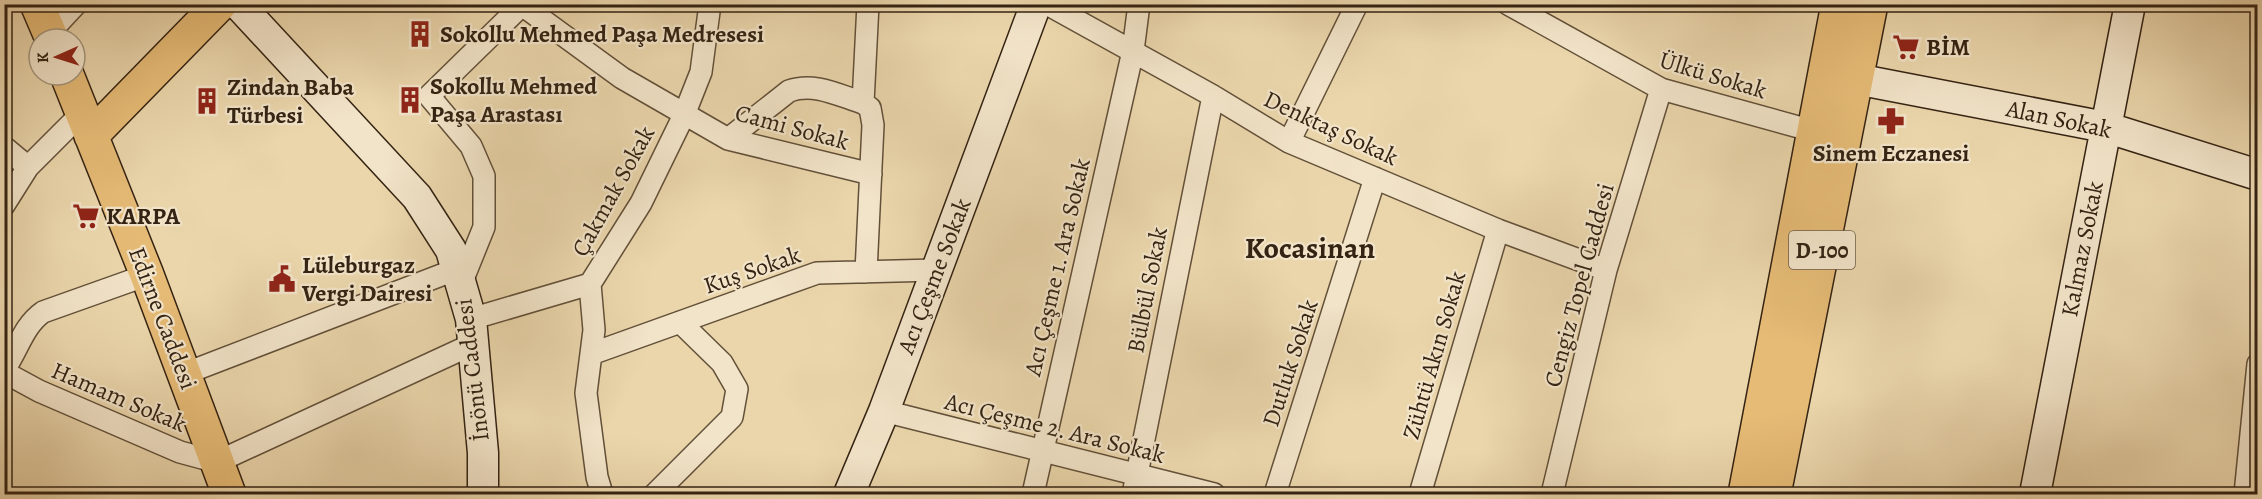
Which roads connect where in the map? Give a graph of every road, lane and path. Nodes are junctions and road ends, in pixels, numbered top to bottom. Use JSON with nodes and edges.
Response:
{"nodes":[{"id":1,"x":76,"y":4,"type":"edge"},
{"id":2,"x":220,"y":4,"type":"edge"},
{"id":3,"x":238,"y":4,"type":"edge"},
{"id":4,"x":710,"y":4,"type":"edge"},
{"id":5,"x":868,"y":4,"type":"edge"},
{"id":6,"x":1036,"y":4,"type":"edge"},
{"id":7,"x":1047,"y":4,"type":"edge"},
{"id":8,"x":1139,"y":4,"type":"edge"},
{"id":9,"x":1357,"y":4,"type":"edge"},
{"id":10,"x":1508,"y":4,"type":"edge"},
{"id":11,"x":1839,"y":4,"type":"edge"},
{"id":12,"x":1871,"y":4,"type":"edge"},
{"id":13,"x":2130,"y":4,"type":"edge"},
{"id":14,"x":523,"y":5,"type":"edge"},
{"id":15,"x":46,"y":25,"type":"edge"},
{"id":16,"x":1133,"y":51,"type":"junction"},
{"id":17,"x":1856,"y":78,"type":"junction"},
{"id":18,"x":72,"y":87,"type":"edge"},
{"id":19,"x":1660,"y":89,"type":"junction"},
{"id":20,"x":1213,"y":96,"type":"junction"},
{"id":21,"x":863,"y":103,"type":"junction"},
{"id":22,"x":684,"y":115,"type":"junction"},
{"id":23,"x":87,"y":124,"type":"junction"},
{"id":24,"x":2105,"y":127,"type":"junction"},
{"id":25,"x":1813,"y":131,"type":"junction"},
{"id":26,"x":728,"y":140,"type":"junction"},
{"id":27,"x":1289,"y":142,"type":"junction"},
{"id":28,"x":4,"y":147,"type":"edge"},
{"id":29,"x":28,"y":167,"type":"junction"},
{"id":30,"x":871,"y":174,"type":"junction"},
{"id":31,"x":2258,"y":175,"type":"edge"},
{"id":32,"x":1375,"y":178,"type":"junction"},
{"id":33,"x":4,"y":205,"type":"edge"},
{"id":34,"x":1498,"y":230,"type":"junction"},
{"id":35,"x":936,"y":270,"type":"junction"},
{"id":36,"x":1606,"y":270,"type":"junction"},
{"id":37,"x":866,"y":272,"type":"junction"},
{"id":38,"x":147,"y":275,"type":"junction"},
{"id":39,"x":459,"y":276,"type":"junction"},
{"id":40,"x":590,"y":284,"type":"junction"},
{"id":41,"x":680,"y":322,"type":"junction"},
{"id":42,"x":472,"y":331,"type":"junction"},
{"id":43,"x":591,"y":354,"type":"junction"},
{"id":44,"x":2258,"y":364,"type":"edge"},
{"id":45,"x":4,"y":371,"type":"edge"},
{"id":46,"x":184,"y":375,"type":"junction"},
{"id":47,"x":884,"y":411,"type":"junction"},
{"id":48,"x":1042,"y":450,"type":"junction"},
{"id":49,"x":217,"y":462,"type":"junction"},
{"id":50,"x":1134,"y":485,"type":"edge"},
{"id":51,"x":595,"y":489,"type":"edge"},
{"id":52,"x":230,"y":495,"type":"edge"},
{"id":53,"x":483,"y":495,"type":"edge"},
{"id":54,"x":655,"y":495,"type":"edge"},
{"id":55,"x":849,"y":495,"type":"edge"},
{"id":56,"x":1033,"y":495,"type":"edge"},
{"id":57,"x":1214,"y":495,"type":"edge"},
{"id":58,"x":1275,"y":495,"type":"edge"},
{"id":59,"x":1420,"y":495,"type":"edge"},
{"id":60,"x":1552,"y":495,"type":"edge"},
{"id":61,"x":1745,"y":495,"type":"edge"},
{"id":62,"x":1774,"y":495,"type":"edge"},
{"id":63,"x":2035,"y":495,"type":"edge"},
{"id":64,"x":2245,"y":495,"type":"edge"}],
"edges":[{"from":1,"to":15,"type":"street"},
{"from":2,"to":23,"type":"main road"},
{"from":3,"to":39,"type":"main road","name":"İnönü Caddesi"},
{"from":4,"to":22,"type":"street","name":"Çakmak Sokak"},
{"from":5,"to":21,"type":"street"},
{"from":6,"to":35,"type":"main road","name":"Acı Çeşme Sokak"},
{"from":7,"to":16,"type":"street","name":"Denktaş Sokak"},
{"from":8,"to":16,"type":"street","name":"Acı Çeşme 1. Ara Sokak"},
{"from":9,"to":27,"type":"street"},
{"from":10,"to":19,"type":"street","name":"Ülkü Sokak"},
{"from":11,"to":25,"type":"main road","number":"D-100"},
{"from":12,"to":17,"type":"main road","number":"D-100"},
{"from":13,"to":24,"type":"main road","name":"Kalmaz Sokak"},
{"from":14,"to":22,"type":"street","name":"Cami Sokak"},
{"from":14,"to":39,"type":"street"},
{"from":16,"to":20,"type":"street","name":"Denktaş Sokak"},
{"from":16,"to":48,"type":"street","name":"Acı Çeşme 1. Ara Sokak"},
{"from":17,"to":24,"type":"main road","name":"Alan Sokak"},
{"from":17,"to":62,"type":"main road","number":"D-100"},
{"from":18,"to":23,"type":"main road","name":"Edirne Caddesi"},
{"from":19,"to":25,"type":"street","name":"Ülkü Sokak"},
{"from":19,"to":36,"type":"street","name":"Cengiz Topel Caddesi"},
{"from":20,"to":27,"type":"street","name":"Denktaş Sokak"},
{"from":20,"to":50,"type":"street","name":"Bülbül Sokak"},
{"from":21,"to":26,"type":"street"},
{"from":21,"to":30,"type":"street"},
{"from":22,"to":26,"type":"street","name":"Cami Sokak"},
{"from":22,"to":40,"type":"street","name":"Çakmak Sokak"},
{"from":23,"to":29,"type":"street"},
{"from":23,"to":38,"type":"main road","name":"Edirne Caddesi"},
{"from":24,"to":31,"type":"main road","name":"Alan Sokak"},
{"from":24,"to":63,"type":"main road","name":"Kalmaz Sokak"},
{"from":25,"to":61,"type":"main road","number":"D-100"},
{"from":26,"to":30,"type":"street","name":"Cami Sokak"},
{"from":27,"to":32,"type":"street","name":"Denktaş Sokak"},
{"from":28,"to":29,"type":"street"},
{"from":29,"to":33,"type":"street"},
{"from":30,"to":37,"type":"street"},
{"from":32,"to":34,"type":"street","name":"Denktaş Sokak"},
{"from":32,"to":58,"type":"street","name":"Dutluk Sokak"},
{"from":34,"to":36,"type":"street","name":"Denktaş Sokak"},
{"from":34,"to":59,"type":"street","name":"Zühtü Akın Sokak"},
{"from":35,"to":37,"type":"street","name":"Kuş Sokak"},
{"from":35,"to":47,"type":"main road","name":"Acı Çeşme Sokak"},
{"from":36,"to":60,"type":"street","name":"Cengiz Topel Caddesi"},
{"from":37,"to":41,"type":"street","name":"Kuş Sokak"},
{"from":38,"to":45,"type":"street"},
{"from":38,"to":46,"type":"main road","name":"Edirne Caddesi"},
{"from":39,"to":42,"type":"main road","name":"İnönü Caddesi"},
{"from":39,"to":46,"type":"street"},
{"from":40,"to":42,"type":"street","name":"Çakmak Sokak"},
{"from":40,"to":43,"type":"street"},
{"from":41,"to":43,"type":"street","name":"Kuş Sokak"},
{"from":41,"to":54,"type":"street"},
{"from":42,"to":49,"type":"street","name":"Çakmak Sokak"},
{"from":42,"to":53,"type":"main road","name":"İnönü Caddesi"},
{"from":43,"to":51,"type":"street"},
{"from":44,"to":64,"type":"street"},
{"from":45,"to":49,"type":"street","name":"Hamam Sokak"},
{"from":46,"to":49,"type":"main road","name":"Edirne Caddesi"},
{"from":47,"to":48,"type":"street","name":"Acı Çeşme 2. Ara Sokak"},
{"from":47,"to":55,"type":"main road","name":"Acı Çeşme Sokak"},
{"from":48,"to":50,"type":"street","name":"Acı Çeşme 2. Ara Sokak"},
{"from":48,"to":56,"type":"street","name":"Acı Çeşme 1. Ara Sokak"},
{"from":49,"to":52,"type":"main road","name":"Edirne Caddesi"},
{"from":50,"to":57,"type":"street","name":"Acı Çeşme 2. Ara Sokak"}]}
